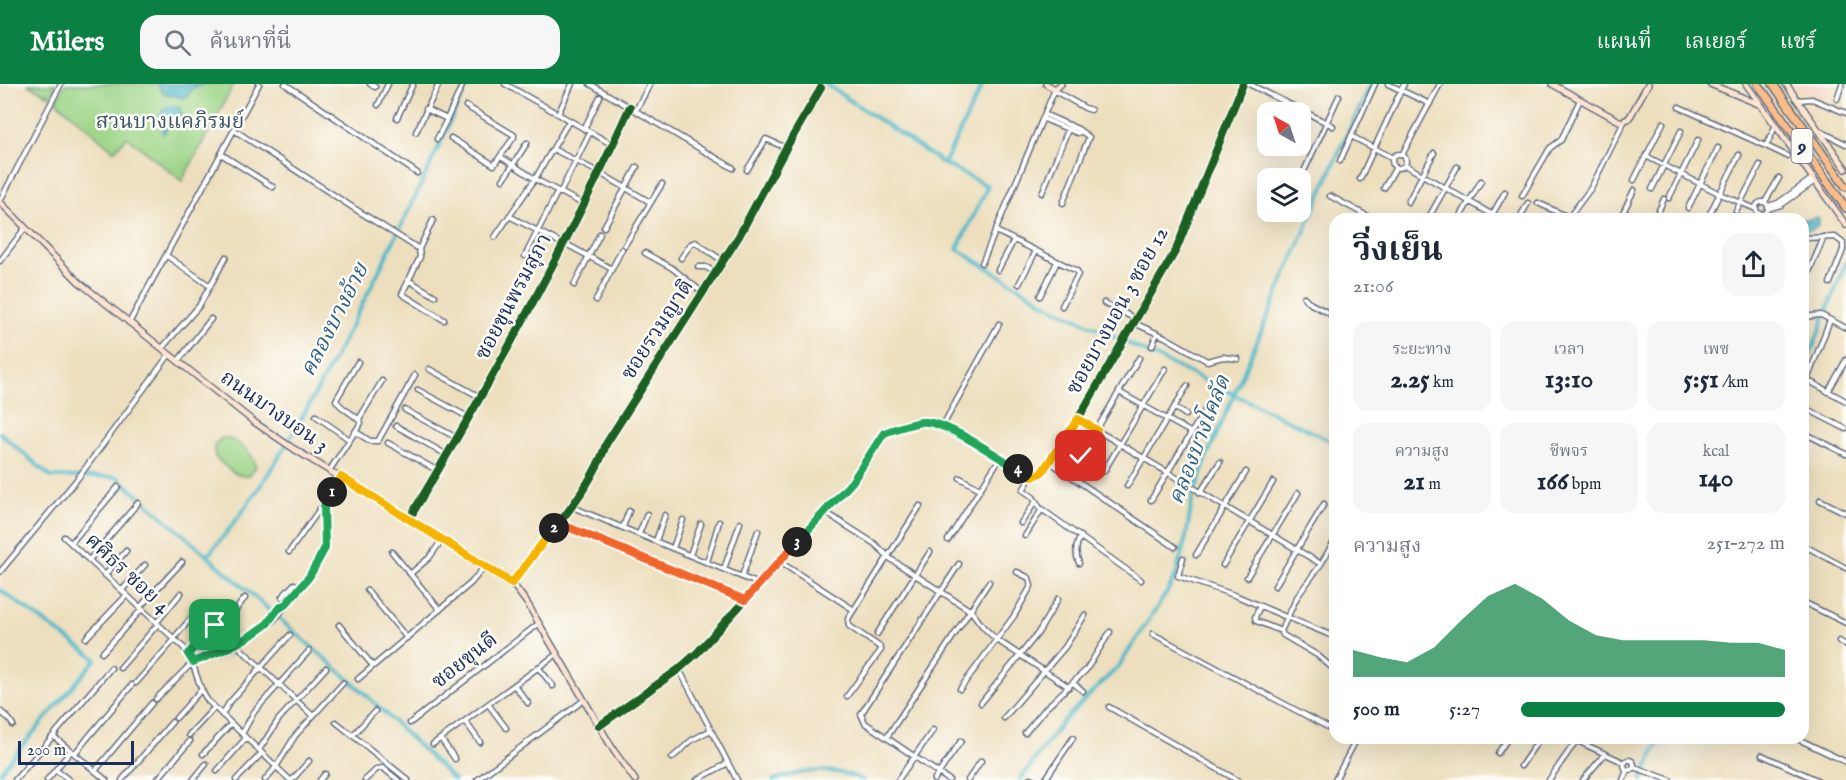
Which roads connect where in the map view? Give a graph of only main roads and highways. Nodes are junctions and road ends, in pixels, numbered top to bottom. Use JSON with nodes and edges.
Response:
{"nodes":[{"id":1,"x":1758,"y":84,"type":"edge"},
{"id":2,"x":1773,"y":84,"type":"edge"},
{"id":3,"x":1844,"y":183,"type":"edge"},
{"id":4,"x":1846,"y":208,"type":"edge"}],
"edges":[{"from":1,"to":4,"type":"highway","number":"9"},
{"from":2,"to":3,"type":"highway","number":"9"}]}
